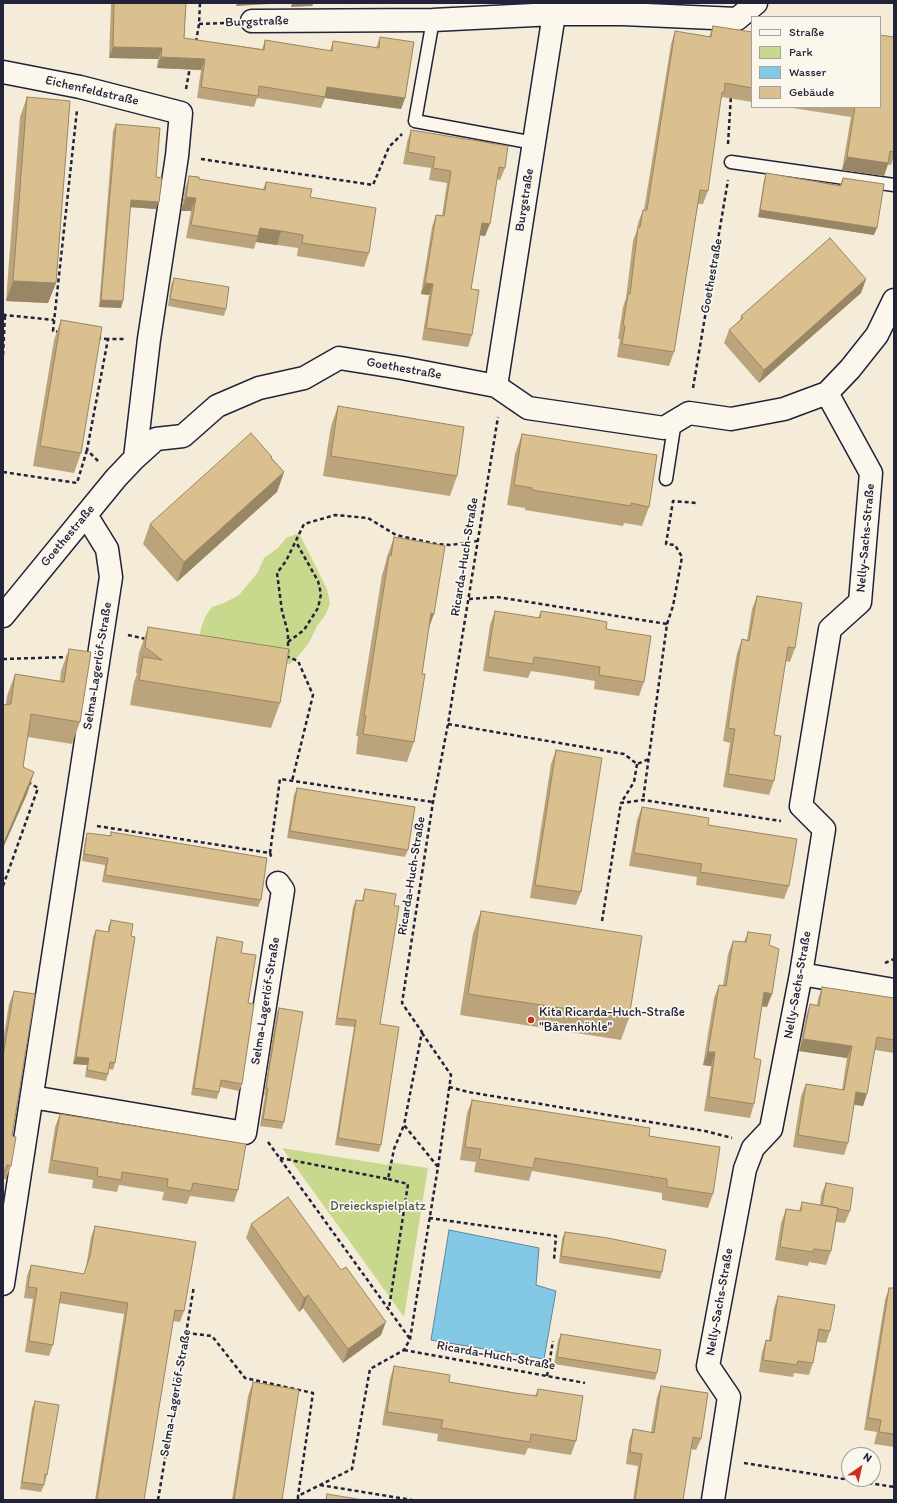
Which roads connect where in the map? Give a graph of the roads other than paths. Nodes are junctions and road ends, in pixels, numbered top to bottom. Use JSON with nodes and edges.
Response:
{"nodes":[{"id":1,"x":756,"y":3,"type":"edge"},
{"id":2,"x":486,"y":10,"type":"edge"},
{"id":3,"x":738,"y":11,"type":"edge"},
{"id":4,"x":554,"y":14,"type":"junction"},
{"id":5,"x":433,"y":20,"type":"junction"},
{"id":6,"x":252,"y":21,"type":"road end"},
{"id":7,"x":3,"y":72,"type":"edge"},
{"id":8,"x":534,"y":143,"type":"junction"},
{"id":9,"x":731,"y":162,"type":"road end"},
{"id":10,"x":894,"y":185,"type":"edge"},
{"id":11,"x":894,"y":300,"type":"edge"},
{"id":12,"x":496,"y":386,"type":"junction"},
{"id":13,"x":827,"y":393,"type":"junction"},
{"id":14,"x":682,"y":417,"type":"junction"},
{"id":15,"x":135,"y":458,"type":"junction"},
{"id":16,"x":666,"y":479,"type":"dead end"},
{"id":17,"x":86,"y":515,"type":"junction"},
{"id":18,"x":3,"y":616,"type":"edge"},
{"id":19,"x":278,"y":883,"type":"road end"},
{"id":20,"x":801,"y":974,"type":"junction"},
{"id":21,"x":894,"y":990,"type":"edge"},
{"id":22,"x":32,"y":1097,"type":"junction"},
{"id":23,"x":3,"y":1284,"type":"edge"},
{"id":24,"x":713,"y":1500,"type":"edge"}],
"edges":[{"from":1,"to":3,"type":"street","name":"Burgstraße"},
{"from":2,"to":4,"type":"street","name":"Burgstraße"},
{"from":2,"to":5,"type":"street","name":"Burgstraße"},
{"from":3,"to":4,"type":"street","name":"Burgstraße"},
{"from":4,"to":8,"type":"street","name":"Burgstraße"},
{"from":5,"to":6,"type":"street","name":"Burgstraße"},
{"from":5,"to":8,"type":"lane"},
{"from":7,"to":15,"type":"street","name":"Eichenfeldstraße"},
{"from":8,"to":12,"type":"street","name":"Burgstraße"},
{"from":9,"to":10,"type":"lane"},
{"from":11,"to":13,"type":"street","name":"Goethestraße"},
{"from":12,"to":14,"type":"street","name":"Goethestraße"},
{"from":12,"to":15,"type":"street","name":"Goethestraße"},
{"from":13,"to":14,"type":"street","name":"Goethestraße"},
{"from":13,"to":20,"type":"street","name":"Nelly-Sachs-Straße"},
{"from":14,"to":16,"type":"lane"},
{"from":15,"to":17,"type":"street","name":"Goethestraße"},
{"from":17,"to":18,"type":"street","name":"Goethestraße"},
{"from":17,"to":22,"type":"street","name":"Selma-Lagerlöf-Straße"},
{"from":19,"to":22,"type":"street","name":"Selma-Lagerlöf-Straße"},
{"from":20,"to":21,"type":"street"},
{"from":20,"to":24,"type":"street","name":"Nelly-Sachs-Straße"},
{"from":22,"to":23,"type":"street","name":"Selma-Lagerlöf-Straße"}]}
